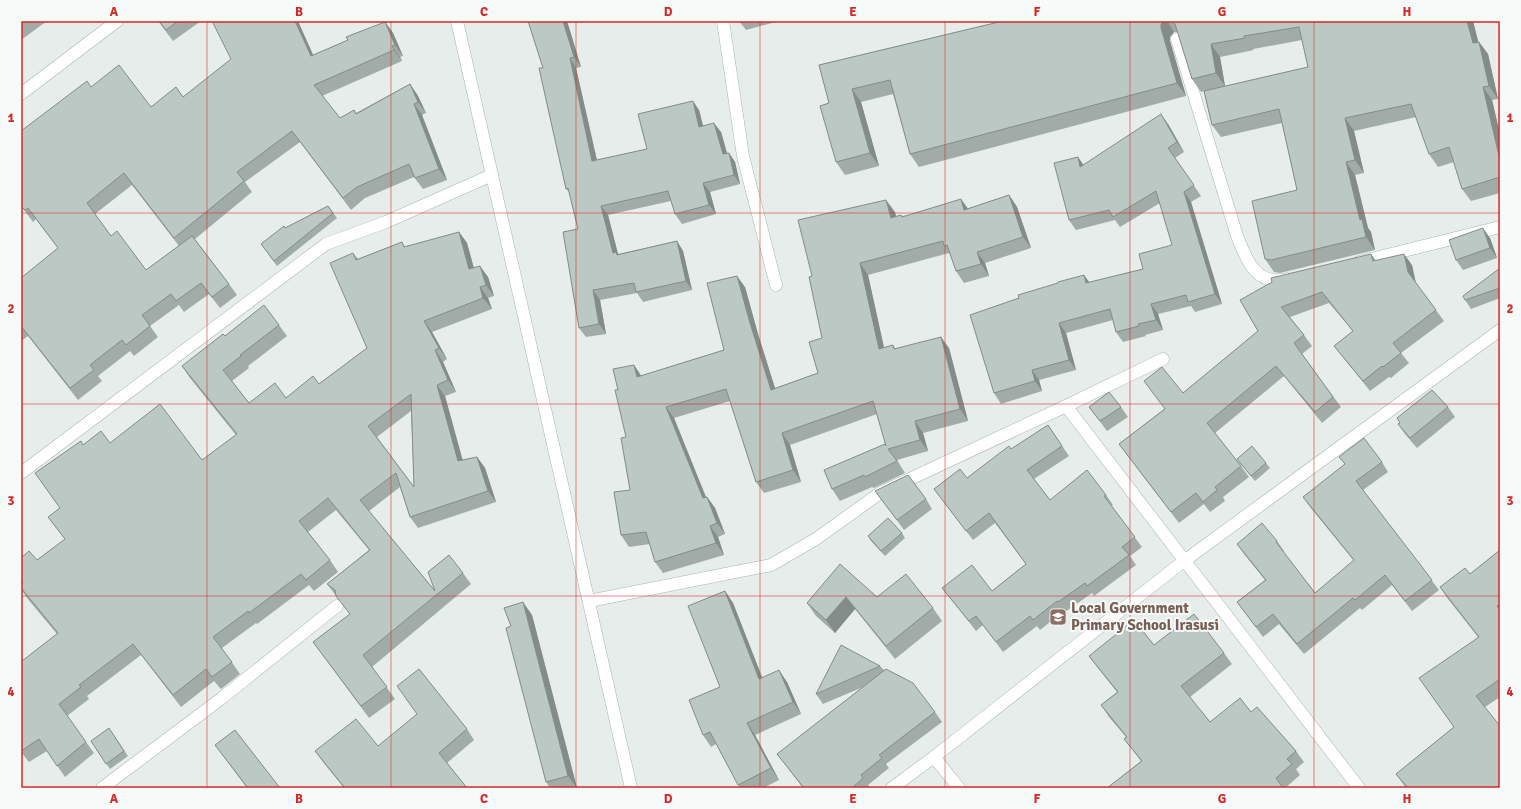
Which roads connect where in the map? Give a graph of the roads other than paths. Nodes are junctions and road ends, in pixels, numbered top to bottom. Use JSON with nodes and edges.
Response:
{"nodes":[{"id":1,"x":117,"y":21,"type":"edge"},
{"id":2,"x":457,"y":21,"type":"edge"},
{"id":3,"x":723,"y":21,"type":"edge"},
{"id":4,"x":1177,"y":38,"type":"edge"},
{"id":5,"x":21,"y":94,"type":"edge"},
{"id":6,"x":492,"y":175,"type":"junction"},
{"id":7,"x":1500,"y":227,"type":"edge"},
{"id":8,"x":1348,"y":264,"type":"edge"},
{"id":9,"x":1295,"y":277,"type":"edge"},
{"id":10,"x":776,"y":285,"type":"dead end"},
{"id":11,"x":1500,"y":330,"type":"edge"},
{"id":12,"x":1163,"y":358,"type":"dead end"},
{"id":13,"x":1066,"y":406,"type":"junction"},
{"id":14,"x":21,"y":473,"type":"edge"},
{"id":15,"x":1184,"y":561,"type":"junction"},
{"id":16,"x":589,"y":601,"type":"junction"},
{"id":17,"x":337,"y":606,"type":"edge"},
{"id":18,"x":934,"y":757,"type":"junction"},
{"id":19,"x":102,"y":788,"type":"edge"},
{"id":20,"x":631,"y":788,"type":"edge"},
{"id":21,"x":892,"y":788,"type":"edge"},
{"id":22,"x":959,"y":788,"type":"edge"},
{"id":23,"x":1359,"y":788,"type":"edge"}],
"edges":[{"from":1,"to":5,"type":"street"},
{"from":2,"to":6,"type":"street"},
{"from":3,"to":10,"type":"street"},
{"from":4,"to":9,"type":"street"},
{"from":6,"to":14,"type":"street"},
{"from":6,"to":16,"type":"street"},
{"from":7,"to":8,"type":"street"},
{"from":11,"to":15,"type":"street"},
{"from":12,"to":13,"type":"street"},
{"from":13,"to":15,"type":"street"},
{"from":13,"to":16,"type":"street"},
{"from":15,"to":18,"type":"street"},
{"from":15,"to":23,"type":"street"},
{"from":16,"to":20,"type":"street"},
{"from":17,"to":19,"type":"street"},
{"from":18,"to":21,"type":"street"},
{"from":18,"to":22,"type":"street"}]}
